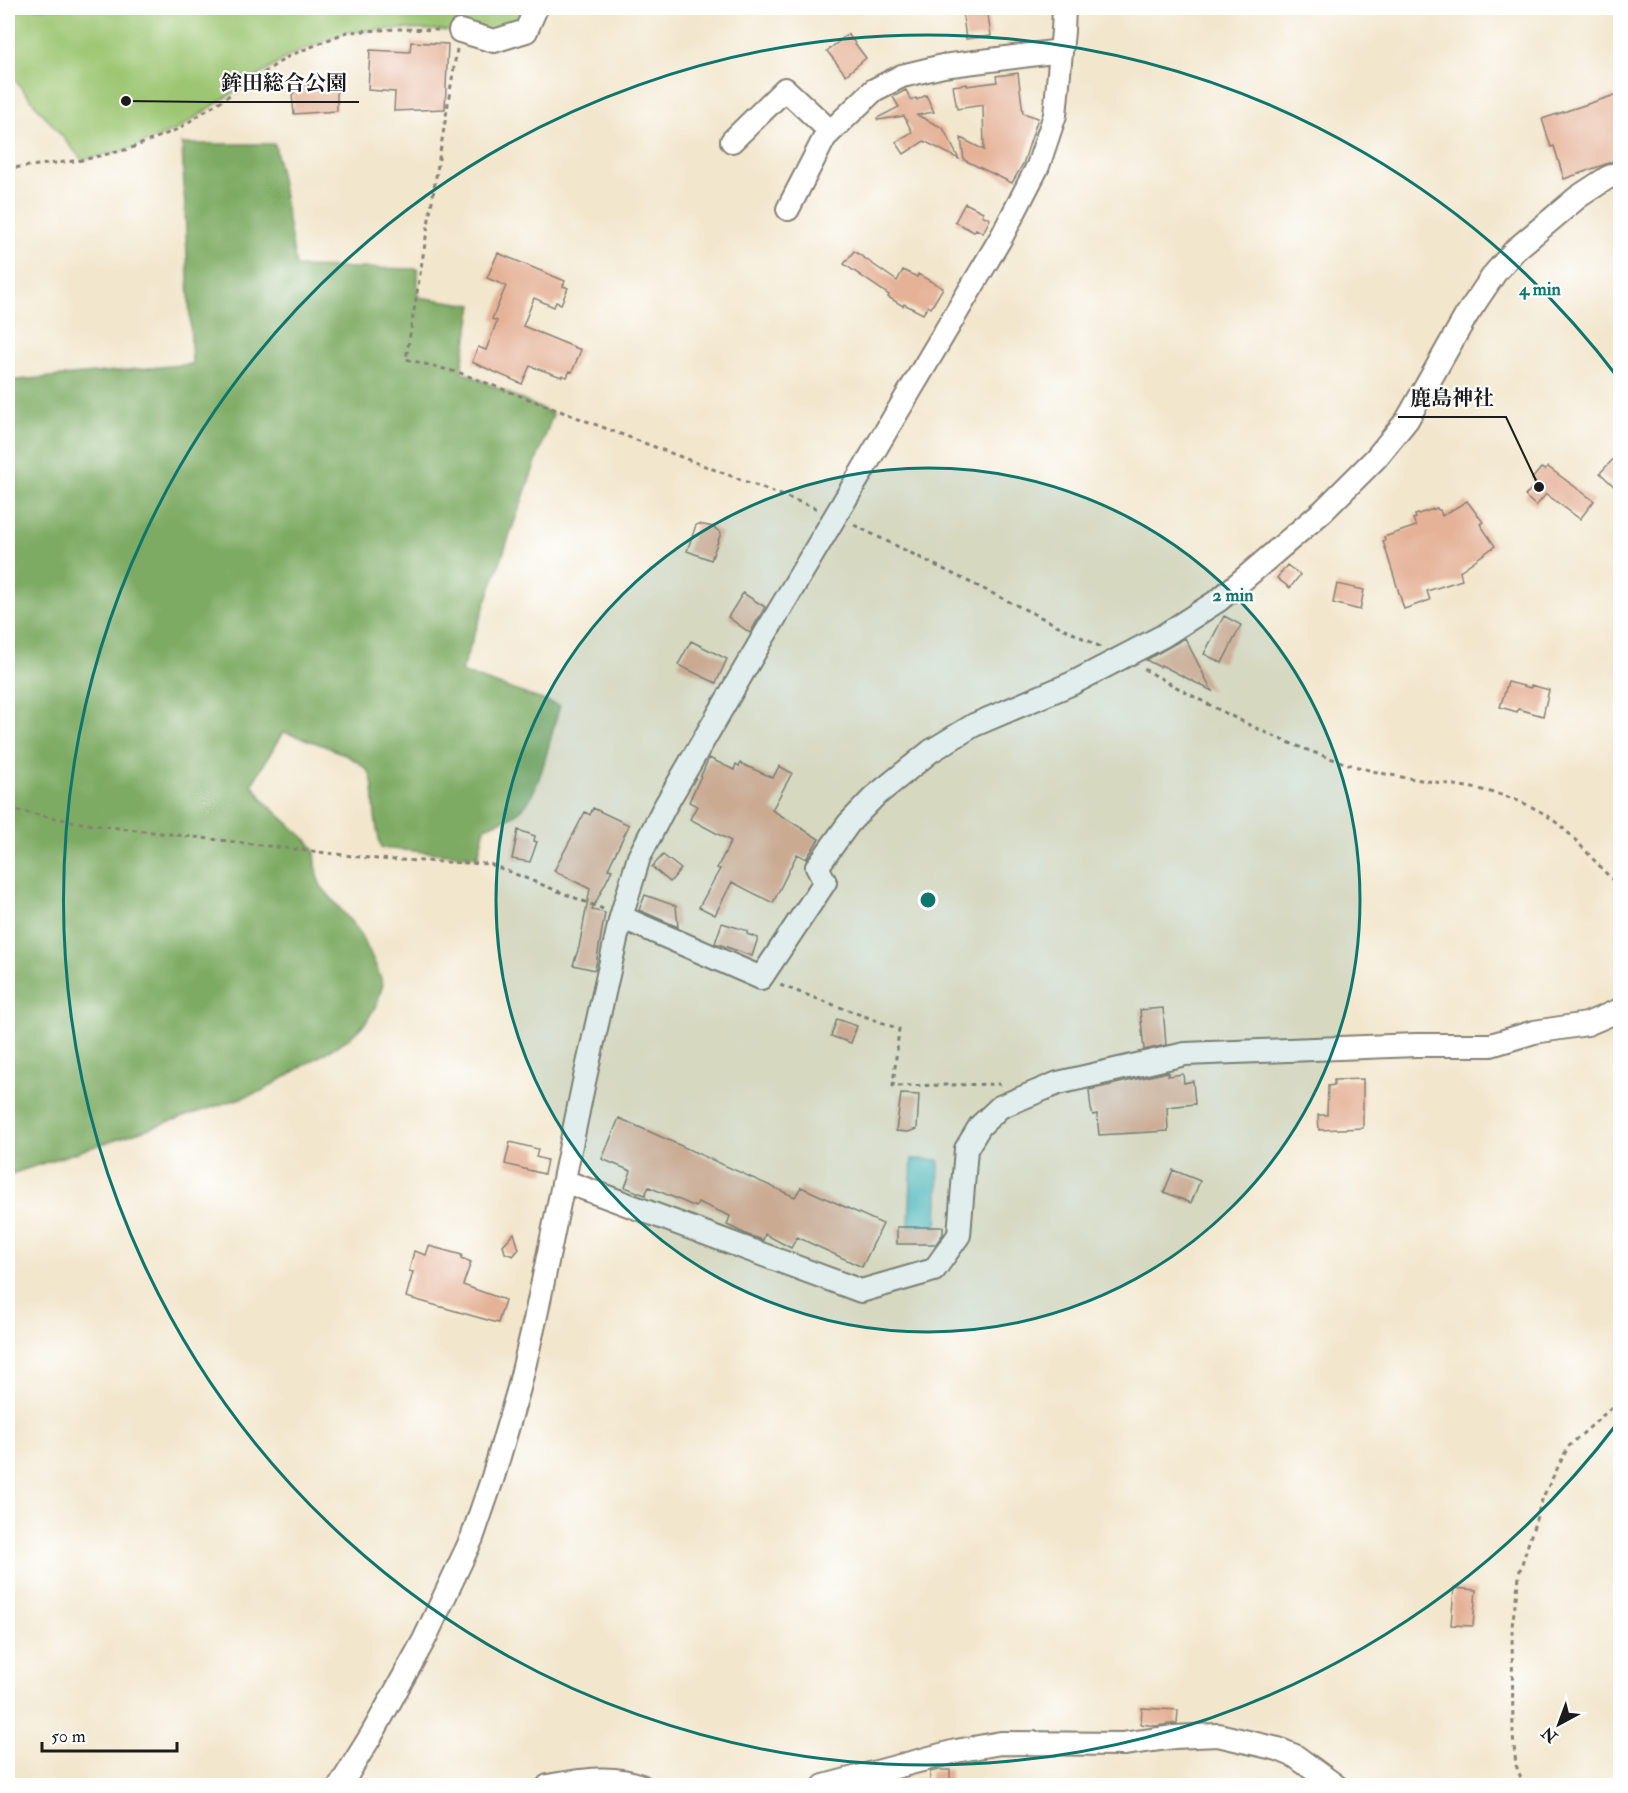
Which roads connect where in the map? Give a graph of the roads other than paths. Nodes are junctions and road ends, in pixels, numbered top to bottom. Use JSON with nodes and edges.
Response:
{"nodes":[{"id":1,"x":536,"y":8,"type":"edge"},
{"id":2,"x":1064,"y":8,"type":"edge"},
{"id":3,"x":460,"y":31,"type":"road end"},
{"id":4,"x":1061,"y":51,"type":"junction"},
{"id":5,"x":830,"y":131,"type":"junction"},
{"id":6,"x":732,"y":141,"type":"dead end"},
{"id":7,"x":1620,"y":172,"type":"edge"},
{"id":8,"x":788,"y":209,"type":"dead end"},
{"id":9,"x":621,"y":917,"type":"junction"},
{"id":10,"x":1620,"y":1010,"type":"edge"},
{"id":11,"x":564,"y":1181,"type":"junction"},
{"id":12,"x":340,"y":1785,"type":"edge"},
{"id":13,"x":549,"y":1785,"type":"edge"},
{"id":14,"x":641,"y":1785,"type":"edge"},
{"id":15,"x":824,"y":1785,"type":"edge"},
{"id":16,"x":1336,"y":1785,"type":"edge"}],
"edges":[{"from":1,"to":3,"type":"street"},
{"from":2,"to":4,"type":"street"},
{"from":4,"to":5,"type":"street"},
{"from":4,"to":9,"type":"street"},
{"from":5,"to":6,"type":"street"},
{"from":5,"to":8,"type":"street"},
{"from":7,"to":9,"type":"street"},
{"from":9,"to":11,"type":"street"},
{"from":10,"to":11,"type":"street"},
{"from":11,"to":12,"type":"street"},
{"from":13,"to":14,"type":"street"},
{"from":15,"to":16,"type":"street"}]}
